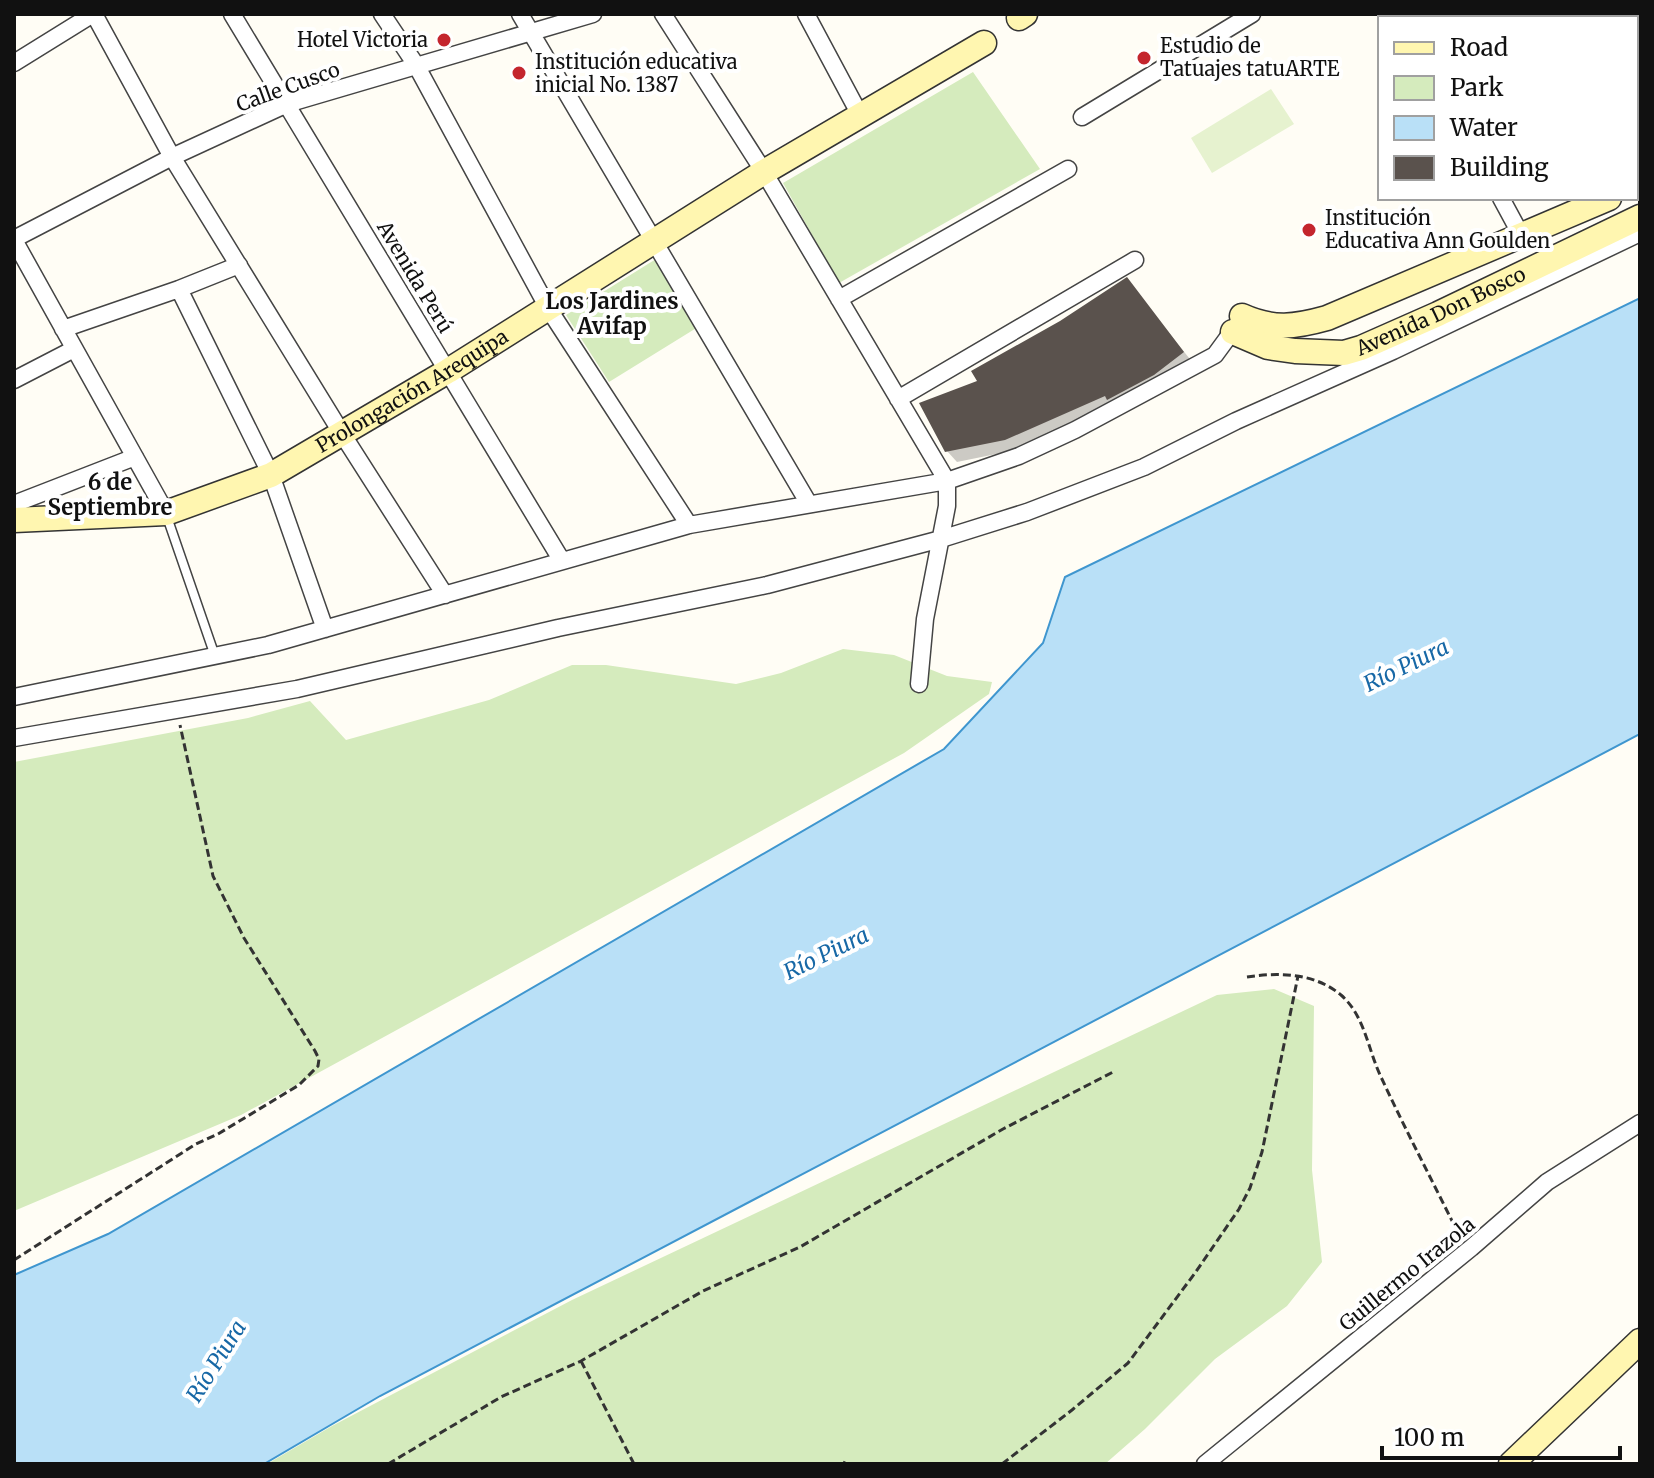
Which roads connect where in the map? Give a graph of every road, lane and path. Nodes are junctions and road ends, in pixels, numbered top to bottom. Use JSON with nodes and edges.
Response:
{"nodes":[{"id":1,"x":94,"y":14,"type":"edge"},
{"id":2,"x":232,"y":14,"type":"edge"},
{"id":3,"x":382,"y":14,"type":"edge"},
{"id":4,"x":520,"y":14,"type":"edge"},
{"id":5,"x":593,"y":14,"type":"edge"},
{"id":6,"x":663,"y":14,"type":"edge"},
{"id":7,"x":806,"y":14,"type":"edge"},
{"id":8,"x":1252,"y":14,"type":"edge"},
{"id":9,"x":532,"y":33,"type":"junction"},
{"id":10,"x":984,"y":43,"type":"dead end"},
{"id":11,"x":14,"y":63,"type":"edge"},
{"id":12,"x":416,"y":65,"type":"junction"},
{"id":13,"x":287,"y":104,"type":"junction"},
{"id":14,"x":860,"y":115,"type":"junction"},
{"id":15,"x":1082,"y":117,"type":"dead end"},
{"id":16,"x":172,"y":157,"type":"junction"},
{"id":17,"x":1068,"y":169,"type":"dead end"},
{"id":18,"x":764,"y":172,"type":"junction"},
{"id":19,"x":1502,"y":200,"type":"edge"},
{"id":20,"x":1604,"y":200,"type":"edge"},
{"id":21,"x":1640,"y":217,"type":"edge"},
{"id":22,"x":1640,"y":233,"type":"edge"},
{"id":23,"x":1521,"y":235,"type":"junction"},
{"id":24,"x":14,"y":240,"type":"edge"},
{"id":25,"x":656,"y":241,"type":"junction"},
{"id":26,"x":1135,"y":260,"type":"dead end"},
{"id":27,"x":239,"y":265,"type":"junction"},
{"id":28,"x":179,"y":289,"type":"junction"},
{"id":29,"x":839,"y":299,"type":"junction"},
{"id":30,"x":548,"y":308,"type":"junction"},
{"id":31,"x":1238,"y":324,"type":"junction"},
{"id":32,"x":63,"y":329,"type":"junction"},
{"id":33,"x":74,"y":349,"type":"junction"},
{"id":34,"x":448,"y":371,"type":"junction"},
{"id":35,"x":14,"y":380,"type":"edge"},
{"id":36,"x":898,"y":399,"type":"junction"},
{"id":37,"x":341,"y":432,"type":"junction"},
{"id":38,"x":135,"y":457,"type":"junction"},
{"id":39,"x":271,"y":475,"type":"junction"},
{"id":40,"x":947,"y":481,"type":"junction"},
{"id":41,"x":14,"y":504,"type":"edge"},
{"id":42,"x":809,"y":504,"type":"junction"},
{"id":43,"x":166,"y":513,"type":"junction"},
{"id":44,"x":14,"y":520,"type":"edge"},
{"id":45,"x":689,"y":525,"type":"junction"},
{"id":46,"x":941,"y":539,"type":"junction"},
{"id":47,"x":562,"y":561,"type":"junction"},
{"id":48,"x":445,"y":595,"type":"junction"},
{"id":49,"x":325,"y":629,"type":"junction"},
{"id":50,"x":215,"y":656,"type":"junction"},
{"id":51,"x":919,"y":684,"type":"dead end"},
{"id":52,"x":14,"y":697,"type":"edge"},
{"id":53,"x":176,"y":710,"type":"junction"},
{"id":54,"x":14,"y":738,"type":"edge"},
{"id":55,"x":1298,"y":976,"type":"junction"},
{"id":56,"x":1247,"y":977,"type":"dead end"},
{"id":57,"x":1115,"y":1071,"type":"dead end"},
{"id":58,"x":1640,"y":1123,"type":"edge"},
{"id":59,"x":1467,"y":1251,"type":"junction"},
{"id":60,"x":14,"y":1260,"type":"edge"},
{"id":61,"x":1640,"y":1341,"type":"edge"},
{"id":62,"x":581,"y":1361,"type":"junction"},
{"id":63,"x":388,"y":1464,"type":"edge"},
{"id":64,"x":634,"y":1464,"type":"edge"},
{"id":65,"x":1002,"y":1464,"type":"edge"},
{"id":66,"x":1205,"y":1464,"type":"edge"},
{"id":67,"x":1511,"y":1464,"type":"edge"}],
"edges":[{"from":1,"to":11,"type":"street"},
{"from":1,"to":16,"type":"street"},
{"from":2,"to":13,"type":"street","name":"Avenida Perú"},
{"from":3,"to":12,"type":"street"},
{"from":4,"to":9,"type":"street"},
{"from":5,"to":9,"type":"street","name":"Calle Cusco"},
{"from":6,"to":18,"type":"street"},
{"from":7,"to":14,"type":"street"},
{"from":8,"to":15,"type":"street"},
{"from":9,"to":12,"type":"street","name":"Calle Cusco"},
{"from":9,"to":25,"type":"street"},
{"from":10,"to":14,"type":"street","name":"Prolongación Arequipa"},
{"from":12,"to":13,"type":"street","name":"Calle Cusco"},
{"from":12,"to":30,"type":"street"},
{"from":13,"to":16,"type":"street","name":"Calle Cusco"},
{"from":13,"to":34,"type":"street","name":"Avenida Perú"},
{"from":14,"to":18,"type":"street","name":"Prolongación Arequipa"},
{"from":16,"to":24,"type":"street","name":"Calle Cusco"},
{"from":16,"to":27,"type":"street"},
{"from":17,"to":29,"type":"street"},
{"from":18,"to":25,"type":"street","name":"Prolongación Arequipa"},
{"from":18,"to":29,"type":"street"},
{"from":19,"to":23,"type":"street"},
{"from":20,"to":23,"type":"street","name":"Avenida Don Bosco"},
{"from":21,"to":31,"type":"street","name":"Avenida Don Bosco"},
{"from":22,"to":46,"type":"street"},
{"from":23,"to":31,"type":"street","name":"Avenida Don Bosco"},
{"from":24,"to":32,"type":"street"},
{"from":25,"to":30,"type":"street","name":"Prolongación Arequipa"},
{"from":25,"to":42,"type":"street"},
{"from":26,"to":36,"type":"street"},
{"from":27,"to":28,"type":"street"},
{"from":27,"to":37,"type":"street"},
{"from":28,"to":32,"type":"street"},
{"from":28,"to":39,"type":"street"},
{"from":29,"to":36,"type":"street"},
{"from":30,"to":34,"type":"street","name":"Prolongación Arequipa"},
{"from":30,"to":45,"type":"street"},
{"from":31,"to":40,"type":"street"},
{"from":32,"to":33,"type":"street"},
{"from":33,"to":35,"type":"street"},
{"from":33,"to":38,"type":"street"},
{"from":34,"to":37,"type":"street","name":"Prolongación Arequipa"},
{"from":34,"to":47,"type":"street","name":"Avenida Perú"},
{"from":36,"to":40,"type":"street"},
{"from":37,"to":39,"type":"street","name":"Prolongación Arequipa"},
{"from":37,"to":48,"type":"street"},
{"from":38,"to":41,"type":"street"},
{"from":38,"to":43,"type":"street"},
{"from":39,"to":43,"type":"street","name":"Prolongación Arequipa"},
{"from":39,"to":49,"type":"street"},
{"from":40,"to":42,"type":"street"},
{"from":40,"to":46,"type":"street"},
{"from":42,"to":45,"type":"street"},
{"from":43,"to":44,"type":"street","name":"Prolongación Arequipa"},
{"from":43,"to":50,"type":"lane"},
{"from":45,"to":47,"type":"street"},
{"from":46,"to":51,"type":"street"},
{"from":46,"to":53,"type":"street"},
{"from":47,"to":48,"type":"street"},
{"from":48,"to":49,"type":"street"},
{"from":49,"to":50,"type":"street"},
{"from":50,"to":52,"type":"street"},
{"from":53,"to":54,"type":"street"},
{"from":53,"to":60,"type":"path"},
{"from":55,"to":56,"type":"path"},
{"from":55,"to":59,"type":"path"},
{"from":55,"to":65,"type":"path"},
{"from":57,"to":62,"type":"path"},
{"from":58,"to":59,"type":"street","name":"Guillermo Irazola"},
{"from":59,"to":66,"type":"street","name":"Guillermo Irazola"},
{"from":61,"to":67,"type":"street"},
{"from":62,"to":63,"type":"path"},
{"from":62,"to":64,"type":"path"}]}
